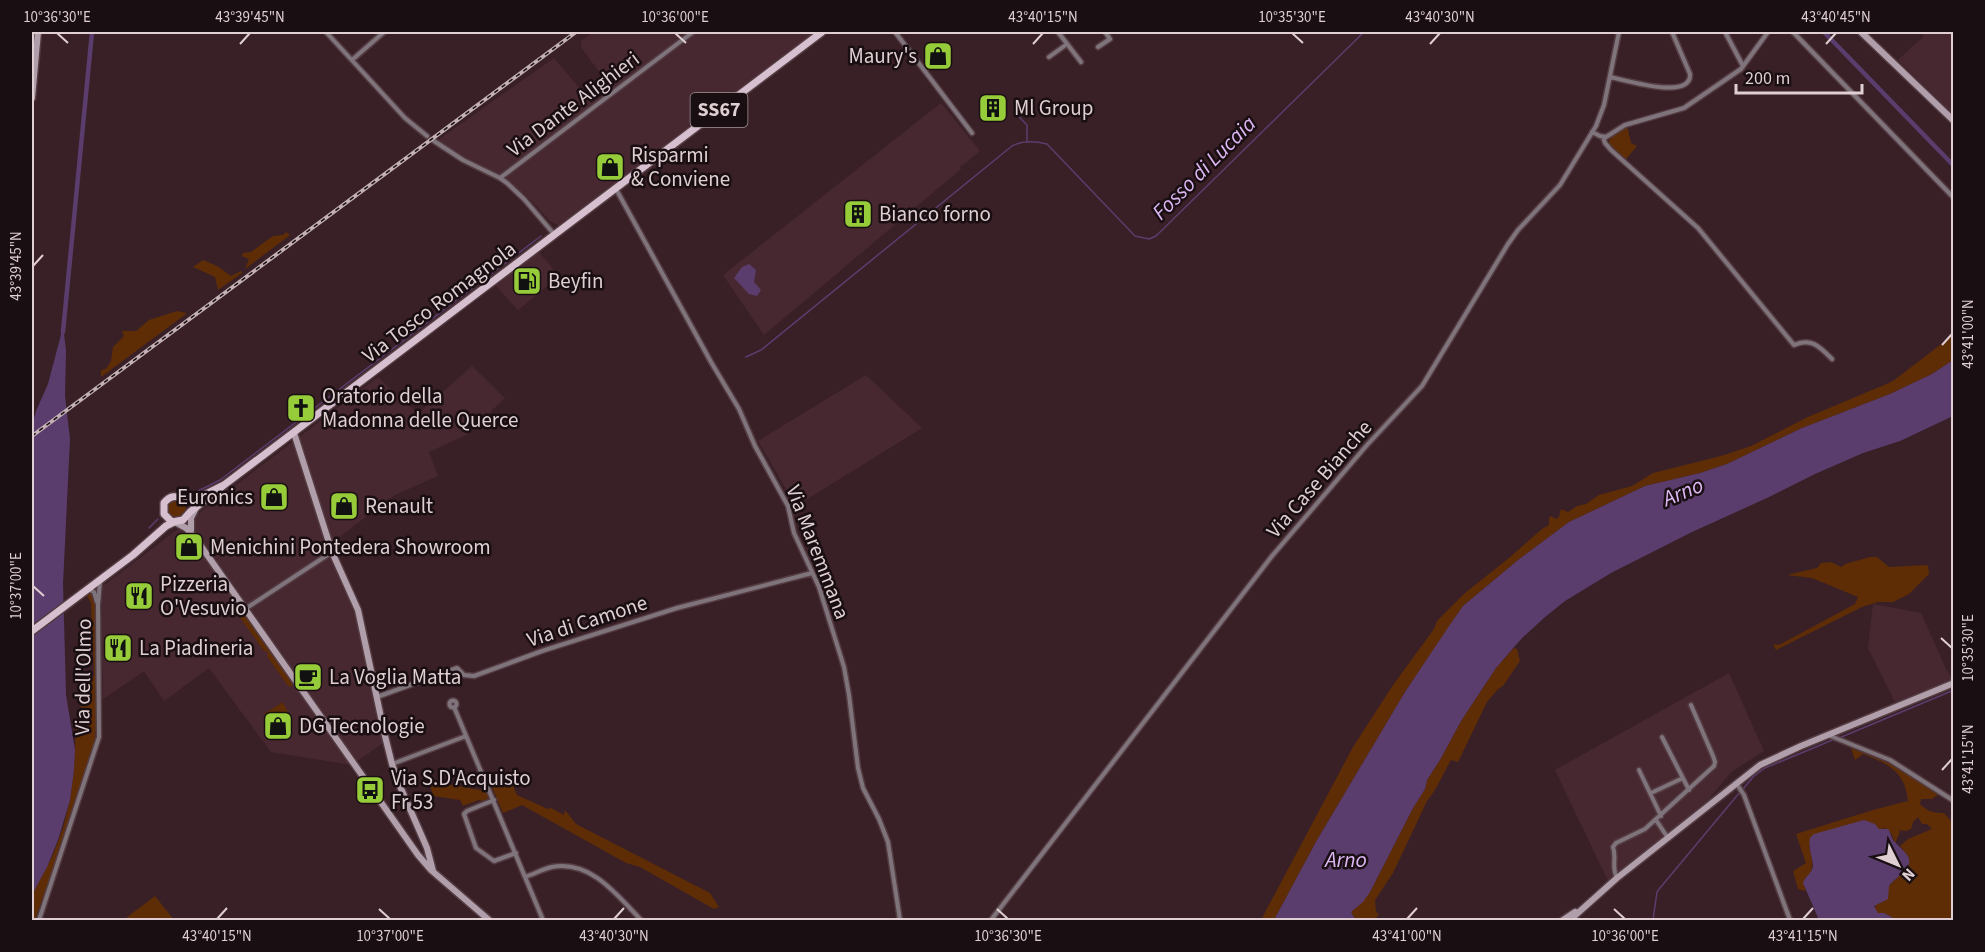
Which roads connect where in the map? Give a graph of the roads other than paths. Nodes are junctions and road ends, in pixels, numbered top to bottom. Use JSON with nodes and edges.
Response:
{"nodes":[{"id":1,"x":38,"y":32,"type":"edge"},
{"id":2,"x":326,"y":32,"type":"edge"},
{"id":3,"x":384,"y":32,"type":"edge"},
{"id":4,"x":822,"y":32,"type":"edge"},
{"id":5,"x":895,"y":32,"type":"edge"},
{"id":6,"x":1058,"y":32,"type":"edge"},
{"id":7,"x":1105,"y":32,"type":"edge"},
{"id":8,"x":1619,"y":32,"type":"edge"},
{"id":9,"x":1672,"y":32,"type":"edge"},
{"id":10,"x":1725,"y":32,"type":"edge"},
{"id":11,"x":1768,"y":32,"type":"edge"},
{"id":12,"x":1793,"y":32,"type":"edge"},
{"id":13,"x":1861,"y":32,"type":"edge"},
{"id":14,"x":689,"y":33,"type":"edge"},
{"id":15,"x":1067,"y":44,"type":"junction"},
{"id":16,"x":1098,"y":47,"type":"dead end"},
{"id":17,"x":1049,"y":57,"type":"dead end"},
{"id":18,"x":352,"y":60,"type":"junction"},
{"id":19,"x":1081,"y":62,"type":"dead end"},
{"id":20,"x":1743,"y":66,"type":"junction"},
{"id":21,"x":1610,"y":77,"type":"junction"},
{"id":22,"x":32,"y":98,"type":"edge"},
{"id":23,"x":1953,"y":121,"type":"edge"},
{"id":24,"x":1592,"y":132,"type":"junction"},
{"id":25,"x":972,"y":133,"type":"dead end"},
{"id":26,"x":427,"y":136,"type":"dead end"},
{"id":27,"x":1603,"y":137,"type":"junction"},
{"id":28,"x":434,"y":141,"type":"dead end"},
{"id":29,"x":500,"y":178,"type":"junction"},
{"id":30,"x":615,"y":188,"type":"junction"},
{"id":31,"x":1953,"y":198,"type":"edge"},
{"id":32,"x":554,"y":235,"type":"junction"},
{"id":33,"x":1832,"y":359,"type":"dead end"},
{"id":34,"x":294,"y":433,"type":"junction"},
{"id":35,"x":224,"y":485,"type":"junction"},
{"id":36,"x":184,"y":498,"type":"junction"},
{"id":37,"x":198,"y":506,"type":"junction"},
{"id":38,"x":188,"y":514,"type":"junction"},
{"id":39,"x":164,"y":515,"type":"junction"},
{"id":40,"x":177,"y":523,"type":"junction"},
{"id":41,"x":191,"y":530,"type":"junction"},
{"id":42,"x":196,"y":539,"type":"junction"},
{"id":43,"x":332,"y":552,"type":"junction"},
{"id":44,"x":812,"y":573,"type":"junction"},
{"id":45,"x":100,"y":580,"type":"junction"},
{"id":46,"x":85,"y":591,"type":"junction"},
{"id":47,"x":98,"y":605,"type":"junction"},
{"id":48,"x":245,"y":609,"type":"junction"},
{"id":49,"x":32,"y":631,"type":"edge"},
{"id":50,"x":1953,"y":683,"type":"edge"},
{"id":51,"x":377,"y":697,"type":"junction"},
{"id":52,"x":1691,"y":705,"type":"dead end"},
{"id":53,"x":454,"y":707,"type":"dead end"},
{"id":54,"x":466,"y":736,"type":"junction"},
{"id":55,"x":1662,"y":737,"type":"dead end"},
{"id":56,"x":1831,"y":737,"type":"junction"},
{"id":57,"x":392,"y":764,"type":"junction"},
{"id":58,"x":1639,"y":770,"type":"dead end"},
{"id":59,"x":1683,"y":778,"type":"junction"},
{"id":60,"x":1737,"y":783,"type":"junction"},
{"id":61,"x":1689,"y":790,"type":"junction"},
{"id":62,"x":1651,"y":793,"type":"junction"},
{"id":63,"x":494,"y":800,"type":"junction"},
{"id":64,"x":1953,"y":801,"type":"edge"},
{"id":65,"x":1661,"y":816,"type":"junction"},
{"id":66,"x":1656,"y":820,"type":"junction"},
{"id":67,"x":1668,"y":838,"type":"junction"},
{"id":68,"x":516,"y":853,"type":"junction"},
{"id":69,"x":433,"y":872,"type":"junction"},
{"id":70,"x":525,"y":877,"type":"junction"},
{"id":71,"x":1617,"y":878,"type":"junction"},
{"id":72,"x":1593,"y":899,"type":"junction"},
{"id":73,"x":39,"y":921,"type":"edge"},
{"id":74,"x":489,"y":921,"type":"edge"},
{"id":75,"x":543,"y":921,"type":"edge"},
{"id":76,"x":641,"y":921,"type":"edge"},
{"id":77,"x":900,"y":921,"type":"edge"},
{"id":78,"x":991,"y":921,"type":"edge"},
{"id":79,"x":1563,"y":921,"type":"edge"},
{"id":80,"x":1572,"y":921,"type":"edge"},
{"id":81,"x":1790,"y":921,"type":"edge"}],
"edges":[{"from":1,"to":22,"type":"main road"},
{"from":2,"to":18,"type":"street"},
{"from":3,"to":18,"type":"street"},
{"from":4,"to":30,"type":"main road","number":"SS67"},
{"from":5,"to":25,"type":"street"},
{"from":6,"to":15,"type":"street"},
{"from":7,"to":16,"type":"street"},
{"from":8,"to":21,"type":"street","name":"Via Case Bianche"},
{"from":9,"to":21,"type":"street"},
{"from":10,"to":20,"type":"street"},
{"from":11,"to":20,"type":"street"},
{"from":12,"to":31,"type":"street"},
{"from":13,"to":23,"type":"main road"},
{"from":14,"to":29,"type":"street","name":"Via Dante Alighieri"},
{"from":15,"to":17,"type":"street"},
{"from":15,"to":19,"type":"street"},
{"from":18,"to":26,"type":"street"},
{"from":20,"to":27,"type":"street"},
{"from":21,"to":24,"type":"street","name":"Via Case Bianche"},
{"from":24,"to":27,"type":"street"},
{"from":24,"to":78,"type":"street","name":"Via Case Bianche"},
{"from":27,"to":33,"type":"street"},
{"from":28,"to":29,"type":"street"},
{"from":29,"to":32,"type":"street"},
{"from":30,"to":32,"type":"main road","name":"Via Tosco Romagnola"},
{"from":30,"to":44,"type":"street","name":"Via Maremmana"},
{"from":32,"to":34,"type":"main road","name":"Via Tosco Romagnola"},
{"from":34,"to":35,"type":"main road","name":"Via Tosco Romagnola"},
{"from":34,"to":43,"type":"main road"},
{"from":35,"to":36,"type":"main road","name":"Via Tosco Romagnola"},
{"from":35,"to":37,"type":"main road","name":"Via Tosco Romagnola"},
{"from":36,"to":38,"type":"main road"},
{"from":36,"to":39,"type":"main road"},
{"from":37,"to":38,"type":"main road","name":"Via Tosco Romagnola"},
{"from":37,"to":41,"type":"main road"},
{"from":38,"to":40,"type":"main road"},
{"from":38,"to":41,"type":"main road"},
{"from":39,"to":40,"type":"main road"},
{"from":39,"to":46,"type":"main road"},
{"from":40,"to":42,"type":"main road"},
{"from":40,"to":45,"type":"main road"},
{"from":41,"to":42,"type":"main road"},
{"from":42,"to":48,"type":"main road"},
{"from":43,"to":48,"type":"street"},
{"from":43,"to":51,"type":"main road"},
{"from":44,"to":51,"type":"street","name":"Via di Camone"},
{"from":44,"to":77,"type":"street","name":"Via Maremmana"},
{"from":45,"to":46,"type":"main road"},
{"from":45,"to":47,"type":"street","name":"Via dell'Olmo"},
{"from":46,"to":47,"type":"street","name":"Via dell'Olmo"},
{"from":46,"to":49,"type":"main road"},
{"from":47,"to":73,"type":"street","name":"Via dell'Olmo"},
{"from":48,"to":69,"type":"main road"},
{"from":50,"to":56,"type":"main road"},
{"from":51,"to":57,"type":"main road"},
{"from":52,"to":61,"type":"street"},
{"from":53,"to":54,"type":"street"},
{"from":54,"to":57,"type":"street"},
{"from":54,"to":63,"type":"street"},
{"from":55,"to":59,"type":"street"},
{"from":56,"to":60,"type":"main road"},
{"from":56,"to":64,"type":"street"},
{"from":57,"to":69,"type":"main road"},
{"from":58,"to":62,"type":"street"},
{"from":59,"to":61,"type":"street"},
{"from":59,"to":62,"type":"street"},
{"from":60,"to":67,"type":"main road"},
{"from":60,"to":81,"type":"street"},
{"from":61,"to":65,"type":"street"},
{"from":62,"to":65,"type":"street"},
{"from":63,"to":68,"type":"street"},
{"from":63,"to":68,"type":"street"},
{"from":65,"to":66,"type":"street"},
{"from":66,"to":67,"type":"street"},
{"from":66,"to":71,"type":"street"},
{"from":67,"to":71,"type":"main road"},
{"from":68,"to":70,"type":"street"},
{"from":69,"to":74,"type":"main road"},
{"from":70,"to":75,"type":"street"},
{"from":70,"to":76,"type":"street"},
{"from":71,"to":72,"type":"main road"},
{"from":72,"to":79,"type":"main road"},
{"from":72,"to":80,"type":"main road"}]}
